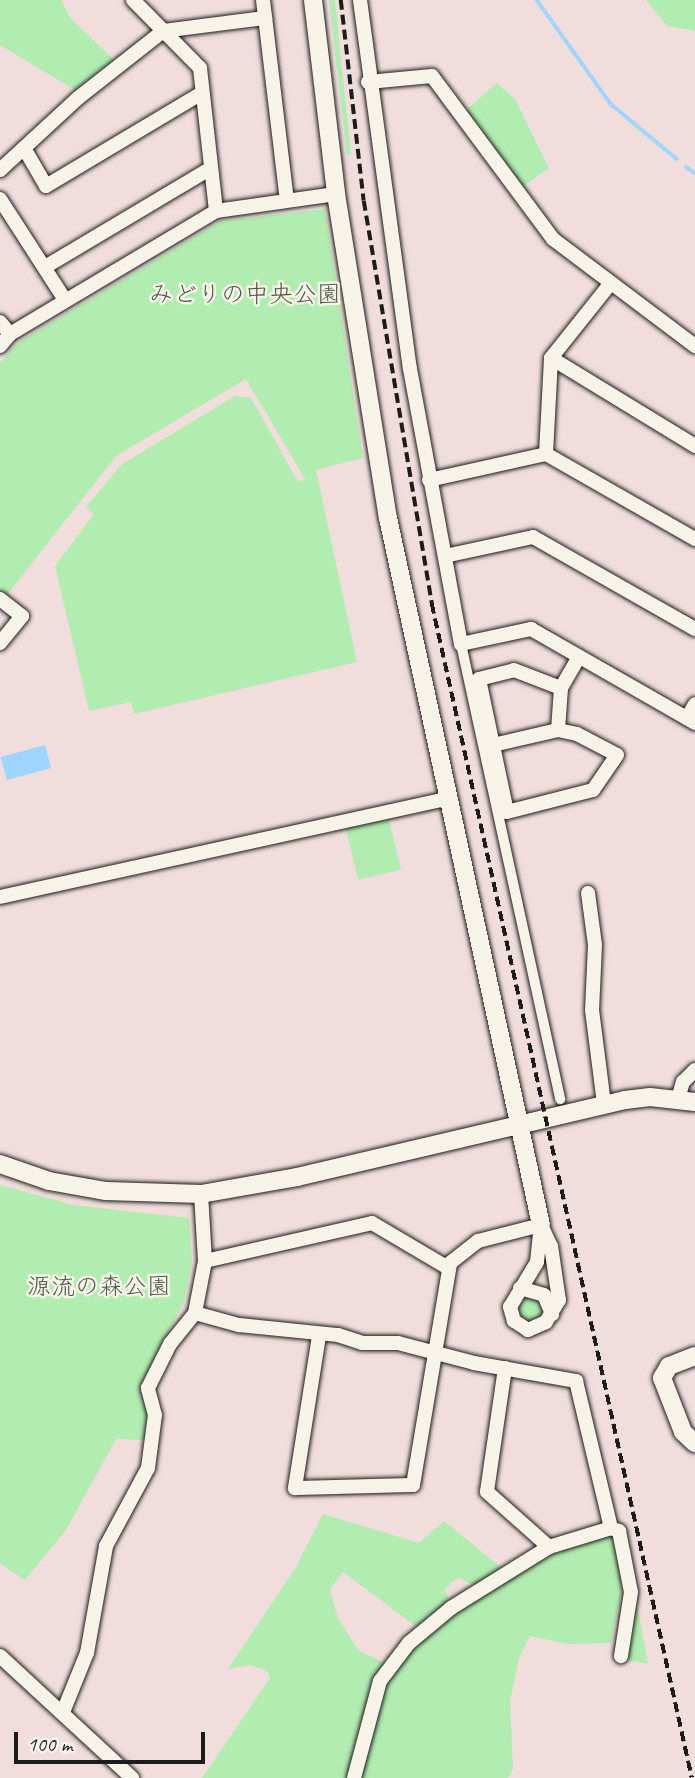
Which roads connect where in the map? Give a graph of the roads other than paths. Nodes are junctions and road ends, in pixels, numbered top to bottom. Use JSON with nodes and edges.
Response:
{"nodes":[{"id":1,"x":133,"y":0,"type":"edge"},
{"id":2,"x":263,"y":0,"type":"edge"},
{"id":3,"x":313,"y":0,"type":"edge"},
{"id":4,"x":360,"y":0,"type":"edge"},
{"id":5,"x":265,"y":18,"type":"junction"},
{"id":6,"x":163,"y":31,"type":"junction"},
{"id":7,"x":368,"y":82,"type":"junction"},
{"id":8,"x":202,"y":93,"type":"junction"},
{"id":9,"x":24,"y":148,"type":"junction"},
{"id":10,"x":211,"y":168,"type":"junction"},
{"id":11,"x":0,"y":170,"type":"edge"},
{"id":12,"x":336,"y":194,"type":"junction"},
{"id":13,"x":0,"y":200,"type":"edge"},
{"id":14,"x":287,"y":200,"type":"junction"},
{"id":15,"x":216,"y":211,"type":"junction"},
{"id":16,"x":44,"y":267,"type":"junction"},
{"id":17,"x":610,"y":284,"type":"junction"},
{"id":18,"x":65,"y":300,"type":"junction"},
{"id":19,"x":3,"y":334,"type":"edge"},
{"id":20,"x":695,"y":346,"type":"edge"},
{"id":21,"x":551,"y":358,"type":"junction"},
{"id":22,"x":695,"y":446,"type":"edge"},
{"id":23,"x":546,"y":454,"type":"junction"},
{"id":24,"x":429,"y":480,"type":"junction"},
{"id":25,"x":695,"y":539,"type":"edge"},
{"id":26,"x":445,"y":556,"type":"junction"},
{"id":27,"x":0,"y":598,"type":"edge"},
{"id":28,"x":695,"y":629,"type":"edge"},
{"id":29,"x":0,"y":643,"type":"edge"},
{"id":30,"x":461,"y":644,"type":"junction"},
{"id":31,"x":579,"y":657,"type":"junction"},
{"id":32,"x":561,"y":688,"type":"junction"},
{"id":33,"x":695,"y":704,"type":"edge"},
{"id":34,"x":691,"y":721,"type":"edge"},
{"id":35,"x":558,"y":730,"type":"junction"},
{"id":36,"x":493,"y":745,"type":"junction"},
{"id":37,"x":449,"y":798,"type":"junction"},
{"id":38,"x":588,"y":893,"type":"dead end"},
{"id":39,"x":0,"y":897,"type":"edge"},
{"id":40,"x":695,"y":1070,"type":"edge"},
{"id":41,"x":561,"y":1099,"type":"dead end"},
{"id":42,"x":686,"y":1101,"type":"edge"},
{"id":43,"x":604,"y":1104,"type":"junction"},
{"id":44,"x":518,"y":1124,"type":"junction"},
{"id":45,"x":0,"y":1164,"type":"edge"},
{"id":46,"x":201,"y":1194,"type":"junction"},
{"id":47,"x":541,"y":1225,"type":"junction"},
{"id":48,"x":205,"y":1261,"type":"junction"},
{"id":49,"x":448,"y":1268,"type":"junction"},
{"id":50,"x":520,"y":1288,"type":"junction"},
{"id":51,"x":195,"y":1313,"type":"junction"},
{"id":52,"x":552,"y":1314,"type":"junction"},
{"id":53,"x":319,"y":1335,"type":"junction"},
{"id":54,"x":435,"y":1350,"type":"junction"},
{"id":55,"x":695,"y":1356,"type":"edge"},
{"id":56,"x":505,"y":1368,"type":"junction"},
{"id":57,"x":695,"y":1443,"type":"edge"},
{"id":58,"x":611,"y":1528,"type":"junction"},
{"id":59,"x":549,"y":1547,"type":"junction"},
{"id":60,"x":0,"y":1656,"type":"edge"},
{"id":61,"x":621,"y":1656,"type":"dead end"},
{"id":62,"x":64,"y":1712,"type":"junction"},
{"id":63,"x":132,"y":1778,"type":"edge"},
{"id":64,"x":354,"y":1778,"type":"edge"}],
"edges":[{"from":1,"to":6,"type":"street"},
{"from":2,"to":5,"type":"street"},
{"from":3,"to":12,"type":"street"},
{"from":4,"to":7,"type":"street"},
{"from":5,"to":6,"type":"street"},
{"from":5,"to":14,"type":"street"},
{"from":6,"to":8,"type":"street"},
{"from":6,"to":9,"type":"street"},
{"from":7,"to":17,"type":"street"},
{"from":7,"to":24,"type":"street"},
{"from":8,"to":9,"type":"street"},
{"from":8,"to":10,"type":"street"},
{"from":9,"to":11,"type":"street"},
{"from":10,"to":15,"type":"street"},
{"from":10,"to":16,"type":"street"},
{"from":12,"to":14,"type":"street"},
{"from":12,"to":37,"type":"street"},
{"from":13,"to":16,"type":"street"},
{"from":14,"to":15,"type":"street"},
{"from":15,"to":18,"type":"street"},
{"from":16,"to":18,"type":"street"},
{"from":17,"to":20,"type":"street"},
{"from":17,"to":21,"type":"street"},
{"from":18,"to":19,"type":"street"},
{"from":21,"to":22,"type":"street"},
{"from":21,"to":23,"type":"street"},
{"from":23,"to":24,"type":"street"},
{"from":23,"to":25,"type":"street"},
{"from":24,"to":26,"type":"street"},
{"from":26,"to":28,"type":"street"},
{"from":26,"to":30,"type":"street"},
{"from":27,"to":29,"type":"street"},
{"from":30,"to":31,"type":"street"},
{"from":30,"to":41,"type":"street"},
{"from":31,"to":32,"type":"street"},
{"from":31,"to":34,"type":"street"},
{"from":32,"to":35,"type":"street"},
{"from":32,"to":36,"type":"street"},
{"from":33,"to":34,"type":"street"},
{"from":35,"to":36,"type":"street"},
{"from":35,"to":36,"type":"street"},
{"from":37,"to":39,"type":"street"},
{"from":37,"to":44,"type":"street"},
{"from":38,"to":43,"type":"street"},
{"from":40,"to":42,"type":"street"},
{"from":42,"to":43,"type":"street"},
{"from":43,"to":44,"type":"street"},
{"from":44,"to":46,"type":"street"},
{"from":44,"to":47,"type":"street"},
{"from":45,"to":46,"type":"street"},
{"from":46,"to":48,"type":"street"},
{"from":47,"to":49,"type":"street"},
{"from":47,"to":50,"type":"street"},
{"from":47,"to":52,"type":"street"},
{"from":48,"to":49,"type":"street"},
{"from":48,"to":51,"type":"street"},
{"from":49,"to":54,"type":"street"},
{"from":50,"to":52,"type":"street"},
{"from":50,"to":52,"type":"street"},
{"from":51,"to":53,"type":"street"},
{"from":51,"to":62,"type":"street"},
{"from":53,"to":54,"type":"street"},
{"from":53,"to":54,"type":"street"},
{"from":54,"to":56,"type":"street"},
{"from":55,"to":57,"type":"street"},
{"from":56,"to":58,"type":"street"},
{"from":56,"to":59,"type":"street"},
{"from":58,"to":59,"type":"street"},
{"from":58,"to":61,"type":"street"},
{"from":59,"to":64,"type":"street"},
{"from":60,"to":62,"type":"street"},
{"from":62,"to":63,"type":"street"}]}
